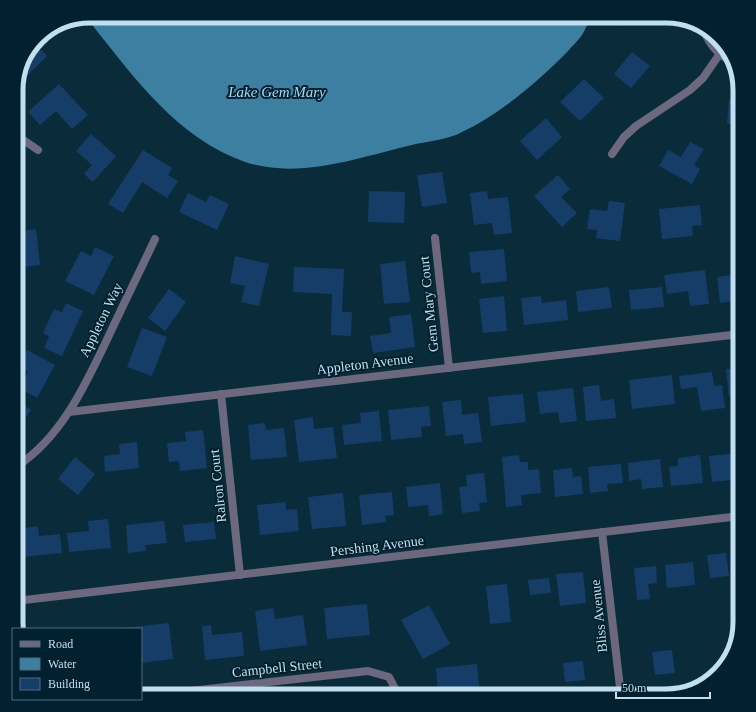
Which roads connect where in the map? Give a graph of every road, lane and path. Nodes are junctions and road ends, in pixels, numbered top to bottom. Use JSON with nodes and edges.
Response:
{"nodes":[{"id":1,"x":707,"y":38,"type":"edge"},
{"id":2,"x":719,"y":55,"type":"junction"},
{"id":3,"x":725,"y":58,"type":"edge"},
{"id":4,"x":23,"y":140,"type":"edge"},
{"id":5,"x":38,"y":150,"type":"dead end"},
{"id":6,"x":612,"y":154,"type":"dead end"},
{"id":7,"x":435,"y":238,"type":"dead end"},
{"id":8,"x":155,"y":239,"type":"dead end"},
{"id":9,"x":733,"y":335,"type":"edge"},
{"id":10,"x":449,"y":368,"type":"junction"},
{"id":11,"x":221,"y":394,"type":"junction"},
{"id":12,"x":69,"y":412,"type":"junction"},
{"id":13,"x":23,"y":463,"type":"edge"},
{"id":14,"x":733,"y":517,"type":"edge"},
{"id":15,"x":602,"y":532,"type":"junction"},
{"id":16,"x":240,"y":574,"type":"junction"},
{"id":17,"x":23,"y":601,"type":"edge"},
{"id":18,"x":208,"y":689,"type":"edge"},
{"id":19,"x":395,"y":689,"type":"edge"},
{"id":20,"x":620,"y":689,"type":"edge"}],
"edges":[{"from":1,"to":2,"type":"street"},
{"from":2,"to":3,"type":"street"},
{"from":2,"to":6,"type":"street"},
{"from":4,"to":5,"type":"street"},
{"from":7,"to":10,"type":"street","name":"Gem Mary Court"},
{"from":8,"to":12,"type":"street","name":"Appleton Way"},
{"from":9,"to":10,"type":"street","name":"Appleton Avenue"},
{"from":10,"to":11,"type":"street","name":"Appleton Avenue"},
{"from":11,"to":12,"type":"street","name":"Appleton Avenue"},
{"from":11,"to":16,"type":"street","name":"Ralron Court"},
{"from":12,"to":13,"type":"street"},
{"from":14,"to":15,"type":"street","name":"Pershing Avenue"},
{"from":15,"to":16,"type":"street","name":"Pershing Avenue"},
{"from":15,"to":20,"type":"street","name":"Bliss Avenue"},
{"from":16,"to":17,"type":"street","name":"Pershing Avenue"},
{"from":18,"to":19,"type":"street","name":"Campbell Street"}]}
